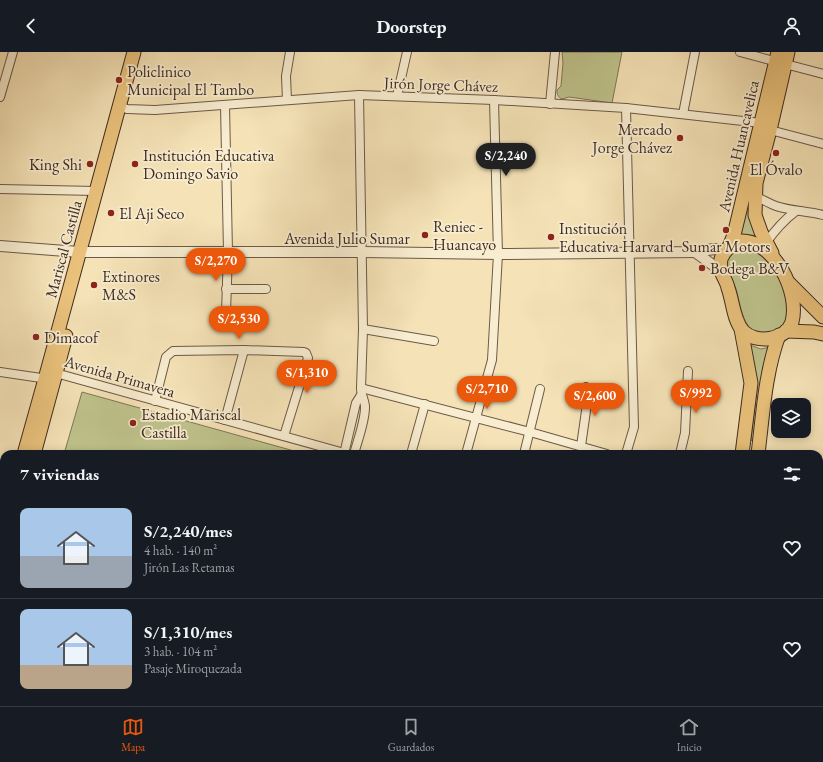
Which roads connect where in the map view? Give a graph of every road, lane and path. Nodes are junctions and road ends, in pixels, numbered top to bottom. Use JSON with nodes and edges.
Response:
{"nodes":[{"id":1,"x":13,"y":52,"type":"edge"},
{"id":2,"x":134,"y":52,"type":"edge"},
{"id":3,"x":143,"y":52,"type":"edge"},
{"id":4,"x":290,"y":52,"type":"edge"},
{"id":5,"x":407,"y":52,"type":"edge"},
{"id":6,"x":695,"y":52,"type":"edge"},
{"id":7,"x":740,"y":52,"type":"edge"},
{"id":8,"x":552,"y":53,"type":"edge"},
{"id":9,"x":782,"y":58,"type":"edge"},
{"id":10,"x":823,"y":74,"type":"edge"},
{"id":11,"x":359,"y":95,"type":"junction"},
{"id":12,"x":397,"y":96,"type":"junction"},
{"id":13,"x":0,"y":97,"type":"edge"},
{"id":14,"x":287,"y":100,"type":"junction"},
{"id":15,"x":494,"y":100,"type":"junction"},
{"id":16,"x":550,"y":104,"type":"junction"},
{"id":17,"x":225,"y":105,"type":"junction"},
{"id":18,"x":123,"y":107,"type":"junction"},
{"id":19,"x":626,"y":108,"type":"junction"},
{"id":20,"x":683,"y":114,"type":"junction"},
{"id":21,"x":765,"y":127,"type":"junction"},
{"id":22,"x":823,"y":144,"type":"edge"},
{"id":23,"x":0,"y":189,"type":"edge"},
{"id":24,"x":96,"y":191,"type":"junction"},
{"id":25,"x":750,"y":194,"type":"junction"},
{"id":26,"x":796,"y":211,"type":"junction"},
{"id":27,"x":823,"y":215,"type":"edge"},
{"id":28,"x":766,"y":243,"type":"junction"},
{"id":29,"x":0,"y":246,"type":"edge"},
{"id":30,"x":728,"y":249,"type":"junction"},
{"id":31,"x":84,"y":252,"type":"junction"},
{"id":32,"x":228,"y":252,"type":"junction"},
{"id":33,"x":362,"y":252,"type":"junction"},
{"id":34,"x":630,"y":252,"type":"junction"},
{"id":35,"x":695,"y":252,"type":"junction"},
{"id":36,"x":498,"y":254,"type":"junction"},
{"id":37,"x":776,"y":261,"type":"junction"},
{"id":38,"x":721,"y":271,"type":"junction"},
{"id":39,"x":789,"y":283,"type":"junction"},
{"id":40,"x":266,"y":288,"type":"dead end"},
{"id":41,"x":226,"y":289,"type":"junction"},
{"id":42,"x":226,"y":313,"type":"dead end"},
{"id":43,"x":823,"y":318,"type":"edge"},
{"id":44,"x":363,"y":328,"type":"junction"},
{"id":45,"x":741,"y":329,"type":"junction"},
{"id":46,"x":782,"y":333,"type":"junction"},
{"id":47,"x":823,"y":334,"type":"edge"},
{"id":48,"x":434,"y":341,"type":"dead end"},
{"id":49,"x":244,"y":350,"type":"junction"},
{"id":50,"x":688,"y":371,"type":"dead end"},
{"id":51,"x":0,"y":372,"type":"edge"},
{"id":52,"x":51,"y":376,"type":"junction"},
{"id":53,"x":586,"y":387,"type":"dead end"},
{"id":54,"x":540,"y":389,"type":"dead end"},
{"id":55,"x":361,"y":391,"type":"junction"},
{"id":56,"x":155,"y":400,"type":"junction"},
{"id":57,"x":425,"y":404,"type":"junction"},
{"id":58,"x":477,"y":418,"type":"junction"},
{"id":59,"x":225,"y":420,"type":"junction"},
{"id":60,"x":530,"y":432,"type":"junction"},
{"id":61,"x":284,"y":436,"type":"junction"},
{"id":62,"x":581,"y":446,"type":"junction"},
{"id":63,"x":25,"y":450,"type":"edge"},
{"id":64,"x":35,"y":450,"type":"edge"},
{"id":65,"x":331,"y":450,"type":"edge"},
{"id":66,"x":346,"y":450,"type":"edge"},
{"id":67,"x":355,"y":450,"type":"edge"},
{"id":68,"x":412,"y":450,"type":"edge"},
{"id":69,"x":467,"y":450,"type":"edge"},
{"id":70,"x":525,"y":450,"type":"edge"},
{"id":71,"x":594,"y":450,"type":"edge"},
{"id":72,"x":627,"y":450,"type":"edge"},
{"id":73,"x":681,"y":450,"type":"edge"},
{"id":74,"x":743,"y":450,"type":"edge"},
{"id":75,"x":758,"y":450,"type":"edge"}],
"edges":[{"from":1,"to":13,"type":"street"},
{"from":2,"to":18,"type":"main road","name":"Mariscal Castilla"},
{"from":3,"to":18,"type":"main road","name":"Mariscal Castilla"},
{"from":4,"to":14,"type":"street"},
{"from":5,"to":12,"type":"street"},
{"from":6,"to":20,"type":"street"},
{"from":7,"to":9,"type":"street"},
{"from":8,"to":16,"type":"street"},
{"from":9,"to":10,"type":"street"},
{"from":9,"to":21,"type":"main road","name":"Avenida Huancavelica"},
{"from":11,"to":12,"type":"street","name":"Jirón Jorge Chávez"},
{"from":11,"to":14,"type":"street","name":"Jirón Jorge Chávez"},
{"from":11,"to":33,"type":"street"},
{"from":12,"to":15,"type":"street","name":"Jirón Jorge Chávez"},
{"from":14,"to":17,"type":"street","name":"Jirón Jorge Chávez"},
{"from":15,"to":16,"type":"street","name":"Jirón Jorge Chávez"},
{"from":15,"to":36,"type":"street"},
{"from":16,"to":19,"type":"street","name":"Jirón Jorge Chávez"},
{"from":17,"to":18,"type":"street","name":"Jirón Jorge Chávez"},
{"from":17,"to":32,"type":"street"},
{"from":18,"to":24,"type":"main road","name":"Mariscal Castilla"},
{"from":18,"to":31,"type":"main road","name":"Mariscal Castilla"},
{"from":19,"to":20,"type":"street","name":"Jirón Jorge Chávez"},
{"from":19,"to":34,"type":"street"},
{"from":20,"to":21,"type":"street","name":"Jirón Jorge Chávez"},
{"from":21,"to":22,"type":"street","name":"Jirón Jorge Chávez"},
{"from":21,"to":25,"type":"main road","name":"Avenida Huancavelica"},
{"from":23,"to":24,"type":"street"},
{"from":24,"to":31,"type":"main road","name":"Mariscal Castilla"},
{"from":25,"to":26,"type":"street"},
{"from":25,"to":28,"type":"main road","name":"Avenida Huancavelica"},
{"from":25,"to":30,"type":"main road","name":"Avenida Huancavelica"},
{"from":26,"to":27,"type":"street"},
{"from":26,"to":28,"type":"street"},
{"from":28,"to":37,"type":"main road","name":"Avenida Huancavelica"},
{"from":29,"to":31,"type":"street","name":"Avenida Julio Sumar"},
{"from":30,"to":35,"type":"street","name":"Avenida Julio Sumar"},
{"from":30,"to":37,"type":"main road"},
{"from":30,"to":38,"type":"main road"},
{"from":31,"to":32,"type":"street","name":"Avenida Julio Sumar"},
{"from":31,"to":52,"type":"main road"},
{"from":32,"to":33,"type":"street","name":"Avenida Julio Sumar"},
{"from":32,"to":41,"type":"street"},
{"from":33,"to":36,"type":"street","name":"Avenida Julio Sumar"},
{"from":33,"to":44,"type":"street"},
{"from":34,"to":35,"type":"street","name":"Avenida Julio Sumar"},
{"from":34,"to":36,"type":"street","name":"Avenida Julio Sumar"},
{"from":34,"to":72,"type":"street"},
{"from":35,"to":38,"type":"street"},
{"from":36,"to":58,"type":"street"},
{"from":37,"to":39,"type":"main road"},
{"from":38,"to":45,"type":"main road"},
{"from":39,"to":43,"type":"main road"},
{"from":39,"to":46,"type":"main road"},
{"from":40,"to":41,"type":"street"},
{"from":41,"to":42,"type":"street"},
{"from":44,"to":48,"type":"street"},
{"from":44,"to":55,"type":"street"},
{"from":45,"to":46,"type":"main road"},
{"from":45,"to":74,"type":"main road"},
{"from":46,"to":47,"type":"main road"},
{"from":46,"to":75,"type":"main road"},
{"from":49,"to":56,"type":"street"},
{"from":49,"to":59,"type":"street"},
{"from":49,"to":61,"type":"street"},
{"from":50,"to":73,"type":"street"},
{"from":51,"to":52,"type":"street","name":"Avenida Primavera"},
{"from":52,"to":56,"type":"street","name":"Avenida Primavera"},
{"from":52,"to":63,"type":"main road"},
{"from":52,"to":64,"type":"main road"},
{"from":53,"to":62,"type":"street"},
{"from":54,"to":60,"type":"street"},
{"from":55,"to":57,"type":"street"},
{"from":55,"to":66,"type":"street"},
{"from":55,"to":67,"type":"street"},
{"from":56,"to":59,"type":"street","name":"Avenida Primavera"},
{"from":57,"to":58,"type":"street"},
{"from":57,"to":68,"type":"street"},
{"from":58,"to":60,"type":"street"},
{"from":58,"to":69,"type":"street"},
{"from":59,"to":61,"type":"street","name":"Avenida Primavera"},
{"from":60,"to":62,"type":"street"},
{"from":60,"to":70,"type":"street"},
{"from":61,"to":65,"type":"street","name":"Avenida Primavera"},
{"from":62,"to":71,"type":"street"}]}
